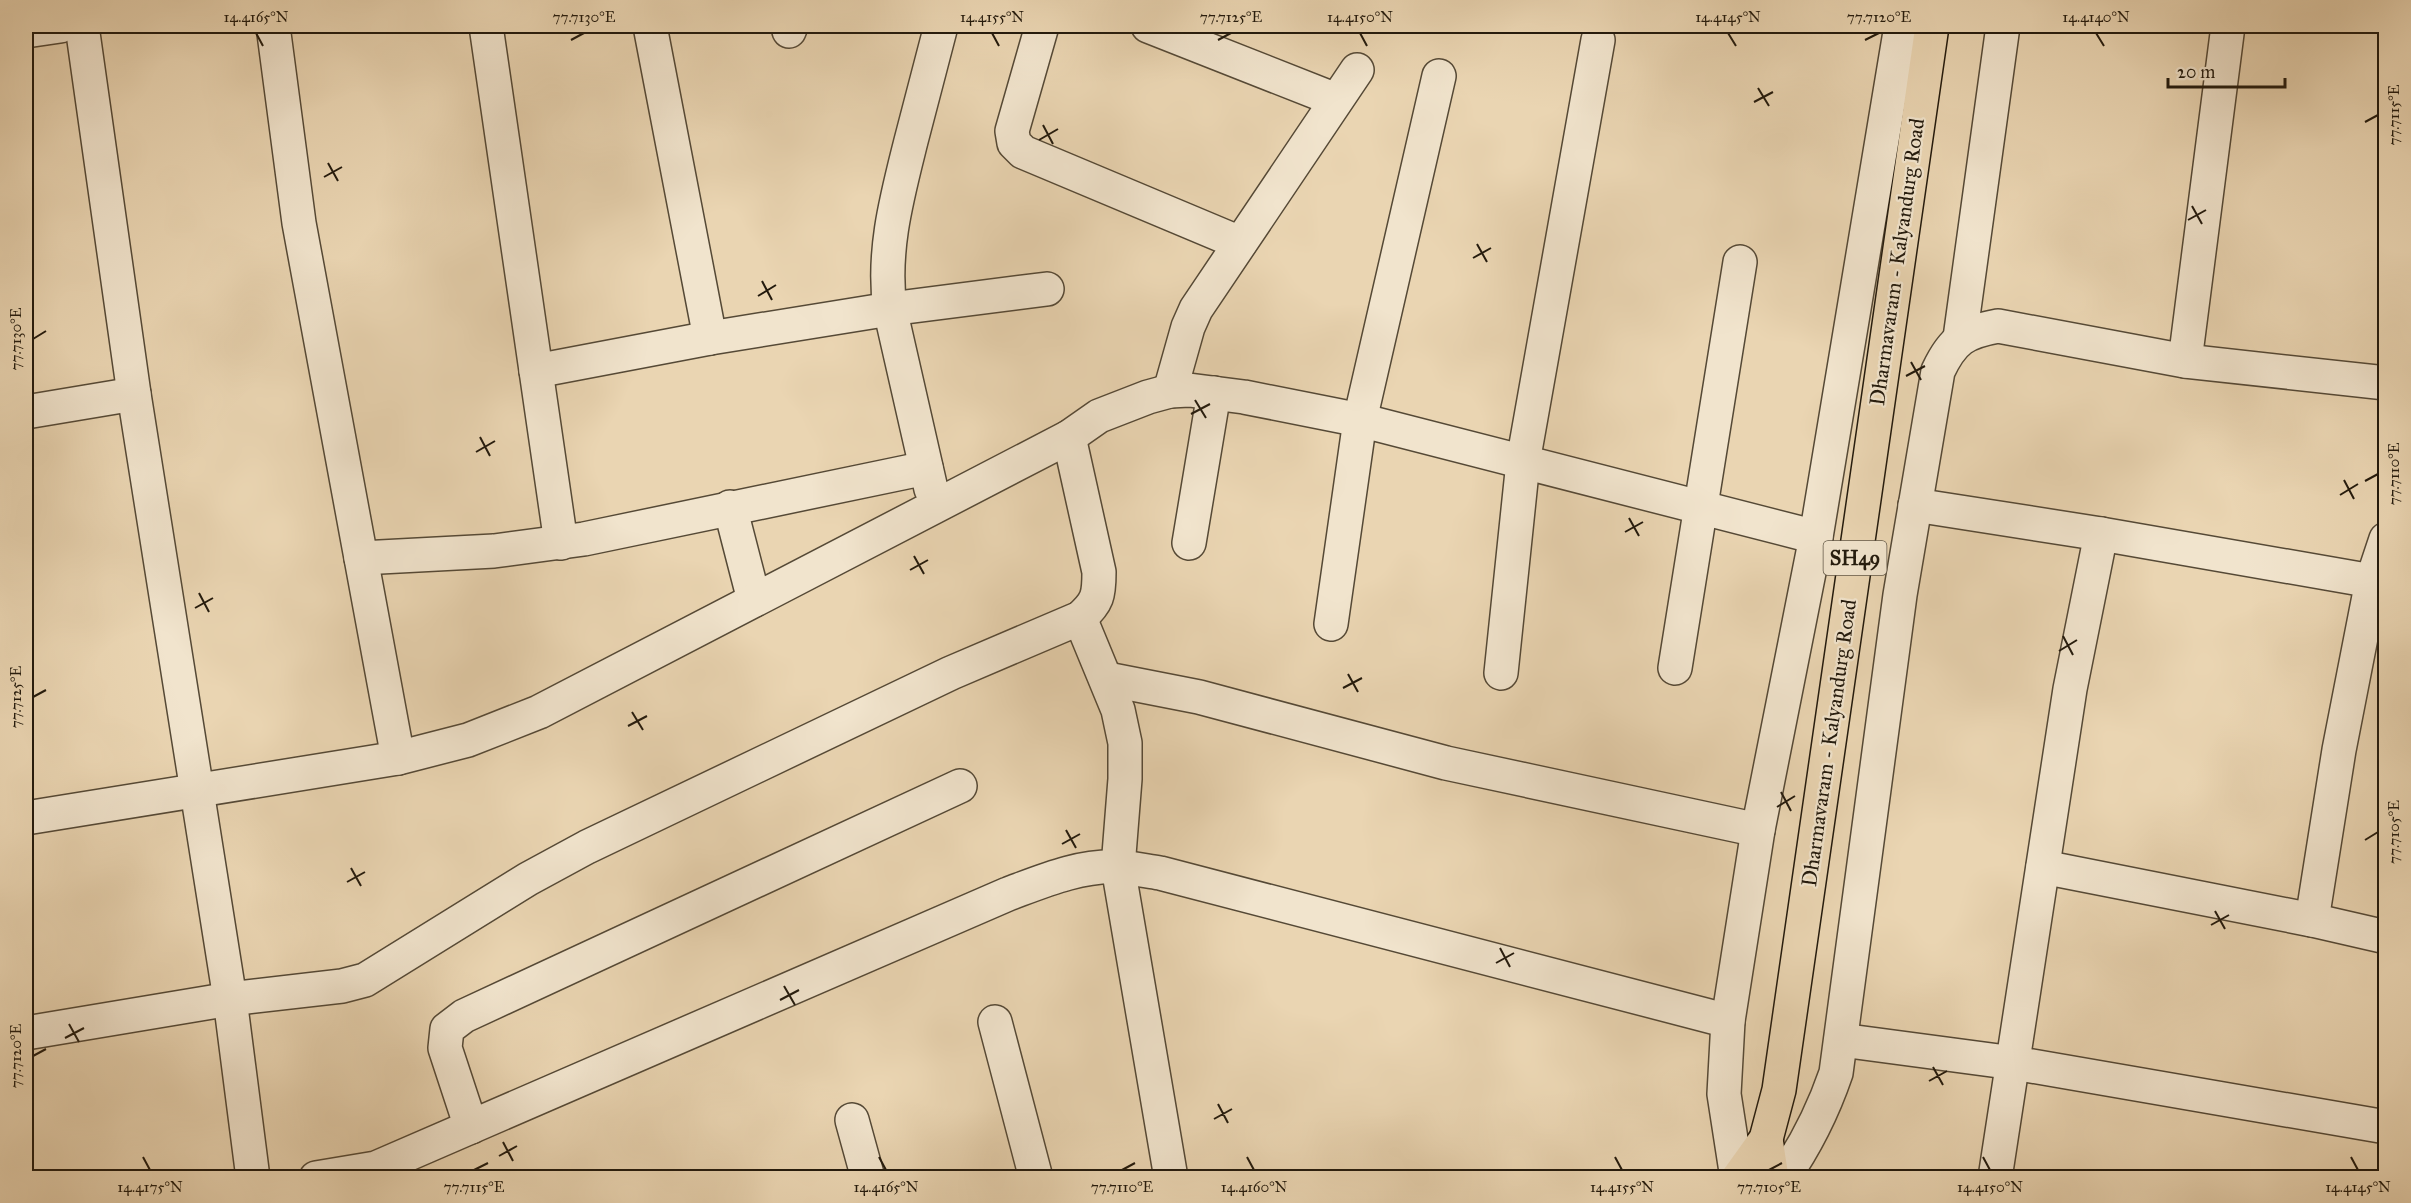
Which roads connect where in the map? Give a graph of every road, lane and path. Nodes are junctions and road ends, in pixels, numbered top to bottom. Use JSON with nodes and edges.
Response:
{"nodes":[{"id":1,"x":60,"y":26,"type":"edge"},
{"id":2,"x":82,"y":26,"type":"edge"},
{"id":3,"x":273,"y":26,"type":"edge"},
{"id":4,"x":486,"y":26,"type":"edge"},
{"id":5,"x":650,"y":26,"type":"edge"},
{"id":6,"x":941,"y":26,"type":"edge"},
{"id":7,"x":1042,"y":26,"type":"edge"},
{"id":8,"x":1148,"y":26,"type":"edge"},
{"id":9,"x":1900,"y":26,"type":"edge"},
{"id":10,"x":1932,"y":26,"type":"edge"},
{"id":11,"x":2003,"y":26,"type":"edge"},
{"id":12,"x":2228,"y":26,"type":"edge"},
{"id":13,"x":26,"y":31,"type":"edge"},
{"id":14,"x":1598,"y":40,"type":"dead end"},
{"id":15,"x":1357,"y":70,"type":"dead end"},
{"id":16,"x":1439,"y":76,"type":"dead end"},
{"id":17,"x":1336,"y":100,"type":"junction"},
{"id":18,"x":1240,"y":243,"type":"junction"},
{"id":19,"x":1740,"y":262,"type":"dead end"},
{"id":20,"x":1047,"y":289,"type":"dead end"},
{"id":21,"x":890,"y":309,"type":"junction"},
{"id":22,"x":710,"y":338,"type":"junction"},
{"id":23,"x":1960,"y":338,"type":"junction"},
{"id":24,"x":2185,"y":361,"type":"junction"},
{"id":25,"x":536,"y":371,"type":"junction"},
{"id":26,"x":2385,"y":383,"type":"edge"},
{"id":27,"x":1170,"y":391,"type":"junction"},
{"id":28,"x":1214,"y":393,"type":"junction"},
{"id":29,"x":134,"y":394,"type":"junction"},
{"id":30,"x":26,"y":412,"type":"edge"},
{"id":31,"x":1360,"y":420,"type":"junction"},
{"id":32,"x":1069,"y":437,"type":"junction"},
{"id":33,"x":1523,"y":462,"type":"junction"},
{"id":34,"x":926,"y":468,"type":"junction"},
{"id":35,"x":934,"y":505,"type":"junction"},
{"id":36,"x":1915,"y":505,"type":"junction"},
{"id":37,"x":730,"y":507,"type":"junction"},
{"id":38,"x":1701,"y":508,"type":"junction"},
{"id":39,"x":2101,"y":534,"type":"junction"},
{"id":40,"x":1816,"y":537,"type":"junction"},
{"id":41,"x":2385,"y":539,"type":"edge"},
{"id":42,"x":561,"y":543,"type":"junction"},
{"id":43,"x":1189,"y":543,"type":"dead end"},
{"id":44,"x":361,"y":558,"type":"junction"},
{"id":45,"x":2372,"y":581,"type":"junction"},
{"id":46,"x":754,"y":600,"type":"junction"},
{"id":47,"x":1080,"y":618,"type":"junction"},
{"id":48,"x":1331,"y":624,"type":"dead end"},
{"id":49,"x":1675,"y":668,"type":"dead end"},
{"id":50,"x":1501,"y":673,"type":"dead end"},
{"id":51,"x":1107,"y":679,"type":"junction"},
{"id":52,"x":398,"y":758,"type":"junction"},
{"id":53,"x":960,"y":786,"type":"dead end"},
{"id":54,"x":198,"y":790,"type":"junction"},
{"id":55,"x":26,"y":818,"type":"edge"},
{"id":56,"x":1758,"y":830,"type":"junction"},
{"id":57,"x":1118,"y":867,"type":"junction"},
{"id":58,"x":2043,"y":867,"type":"junction"},
{"id":59,"x":2312,"y":920,"type":"junction"},
{"id":60,"x":2385,"y":937,"type":"edge"},
{"id":61,"x":230,"y":999,"type":"junction"},
{"id":62,"x":1728,"y":1021,"type":"junction"},
{"id":63,"x":995,"y":1022,"type":"dead end"},
{"id":64,"x":26,"y":1033,"type":"edge"},
{"id":65,"x":1841,"y":1040,"type":"junction"},
{"id":66,"x":2014,"y":1064,"type":"junction"},
{"id":67,"x":852,"y":1120,"type":"dead end"},
{"id":68,"x":471,"y":1127,"type":"junction"},
{"id":69,"x":2385,"y":1127,"type":"edge"},
{"id":70,"x":1766,"y":1139,"type":"junction"},
{"id":71,"x":376,"y":1173,"type":"edge"},
{"id":72,"x":253,"y":1178,"type":"edge"},
{"id":73,"x":316,"y":1178,"type":"edge"},
{"id":74,"x":868,"y":1178,"type":"edge"},
{"id":75,"x":1036,"y":1178,"type":"edge"},
{"id":76,"x":1171,"y":1178,"type":"edge"},
{"id":77,"x":1737,"y":1178,"type":"edge"},
{"id":78,"x":1772,"y":1178,"type":"edge"},
{"id":79,"x":1783,"y":1178,"type":"edge"},
{"id":80,"x":1995,"y":1178,"type":"edge"}],
"edges":[{"from":1,"to":13,"type":"street"},
{"from":2,"to":29,"type":"street"},
{"from":3,"to":44,"type":"street"},
{"from":4,"to":25,"type":"street"},
{"from":5,"to":22,"type":"street"},
{"from":6,"to":21,"type":"street"},
{"from":7,"to":18,"type":"street"},
{"from":8,"to":17,"type":"street"},
{"from":9,"to":40,"type":"street"},
{"from":10,"to":70,"type":"main road","name":"Dharmavaram - Kalyandurg Road","number":"SH49"},
{"from":11,"to":23,"type":"street"},
{"from":12,"to":24,"type":"street"},
{"from":14,"to":33,"type":"street"},
{"from":15,"to":17,"type":"street"},
{"from":16,"to":31,"type":"street"},
{"from":17,"to":18,"type":"street"},
{"from":18,"to":27,"type":"street"},
{"from":19,"to":38,"type":"street"},
{"from":20,"to":21,"type":"street"},
{"from":21,"to":22,"type":"street"},
{"from":21,"to":34,"type":"street"},
{"from":22,"to":25,"type":"street"},
{"from":23,"to":24,"type":"street"},
{"from":23,"to":36,"type":"street"},
{"from":24,"to":26,"type":"street"},
{"from":25,"to":42,"type":"street"},
{"from":27,"to":28,"type":"street"},
{"from":27,"to":32,"type":"street"},
{"from":28,"to":31,"type":"street"},
{"from":28,"to":43,"type":"street"},
{"from":29,"to":30,"type":"street"},
{"from":29,"to":54,"type":"street"},
{"from":31,"to":33,"type":"street"},
{"from":31,"to":48,"type":"street"},
{"from":32,"to":35,"type":"street"},
{"from":32,"to":47,"type":"street"},
{"from":33,"to":38,"type":"street"},
{"from":33,"to":50,"type":"street"},
{"from":34,"to":35,"type":"street"},
{"from":34,"to":37,"type":"street"},
{"from":35,"to":46,"type":"street"},
{"from":36,"to":39,"type":"street"},
{"from":36,"to":65,"type":"street"},
{"from":37,"to":42,"type":"street"},
{"from":37,"to":46,"type":"street"},
{"from":38,"to":40,"type":"street"},
{"from":38,"to":49,"type":"street"},
{"from":39,"to":45,"type":"street"},
{"from":39,"to":58,"type":"street"},
{"from":40,"to":56,"type":"street"},
{"from":41,"to":45,"type":"street"},
{"from":42,"to":44,"type":"street"},
{"from":44,"to":52,"type":"street"},
{"from":45,"to":59,"type":"street"},
{"from":46,"to":52,"type":"street"},
{"from":47,"to":51,"type":"street"},
{"from":47,"to":61,"type":"street"},
{"from":51,"to":56,"type":"street"},
{"from":51,"to":57,"type":"street"},
{"from":52,"to":54,"type":"street"},
{"from":53,"to":68,"type":"street"},
{"from":54,"to":55,"type":"street"},
{"from":54,"to":61,"type":"street"},
{"from":56,"to":62,"type":"street"},
{"from":57,"to":62,"type":"street"},
{"from":57,"to":68,"type":"street"},
{"from":57,"to":76,"type":"street"},
{"from":58,"to":59,"type":"street"},
{"from":58,"to":66,"type":"street"},
{"from":59,"to":60,"type":"street"},
{"from":61,"to":64,"type":"street"},
{"from":61,"to":72,"type":"street"},
{"from":62,"to":77,"type":"street"},
{"from":63,"to":75,"type":"street"},
{"from":65,"to":66,"type":"street"},
{"from":65,"to":79,"type":"street"},
{"from":66,"to":69,"type":"street"},
{"from":66,"to":80,"type":"street"},
{"from":67,"to":74,"type":"street"},
{"from":68,"to":71,"type":"street"},
{"from":70,"to":77,"type":"main road","name":"Dharmavaram - Kalyandurg Road","number":"SH49"},
{"from":70,"to":78,"type":"main road","name":"Dharmavaram - Kalyandurg Road","number":"SH49"},
{"from":71,"to":73,"type":"street"}]}
